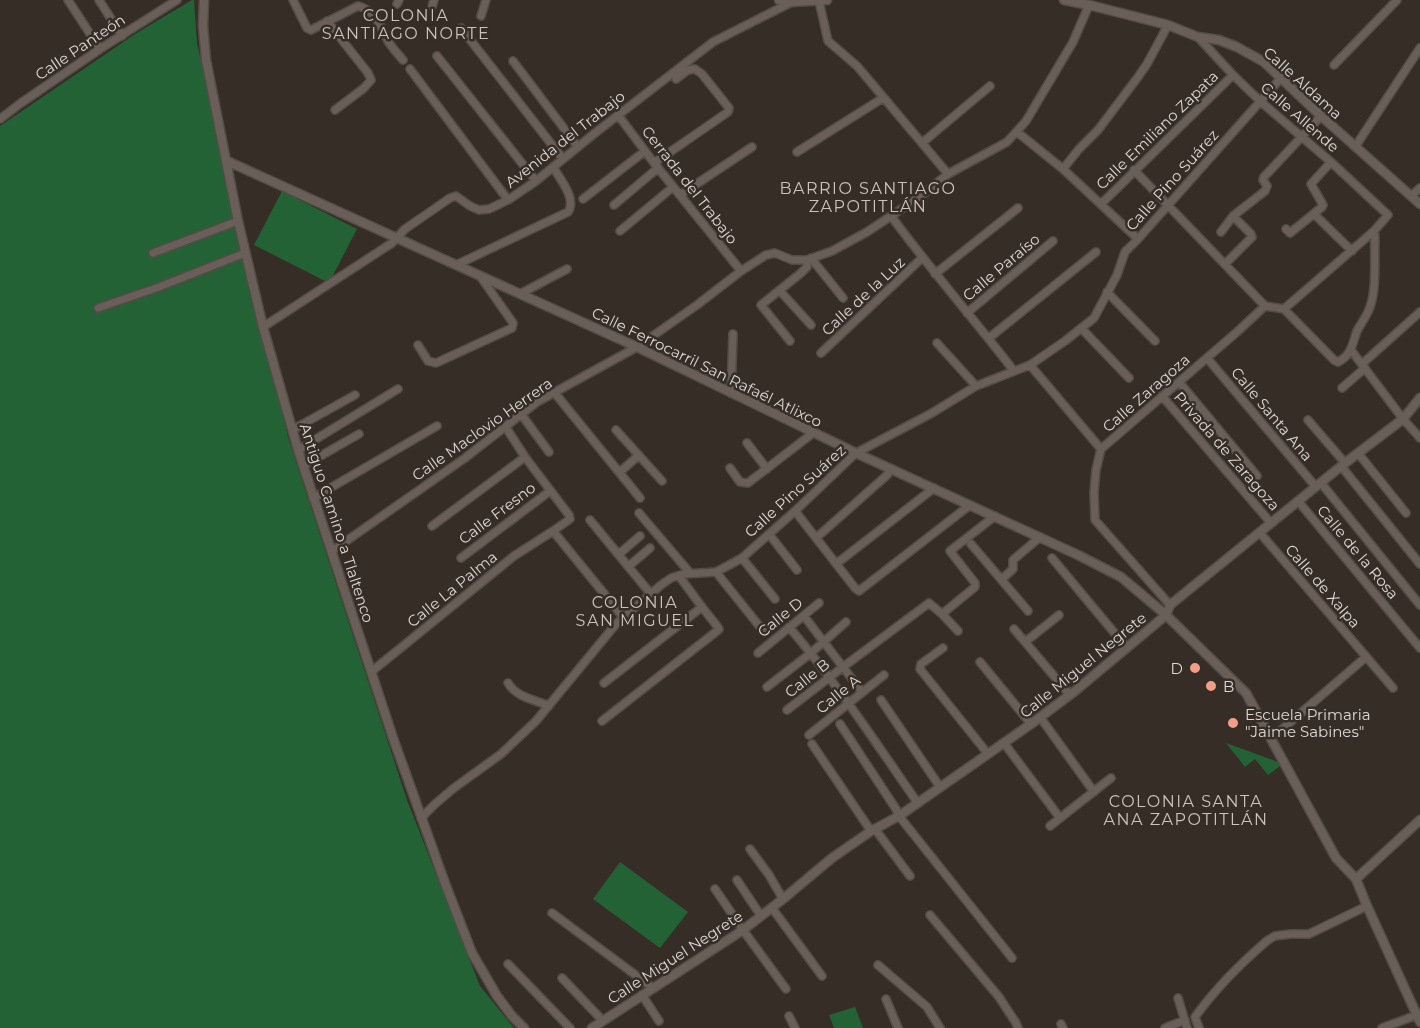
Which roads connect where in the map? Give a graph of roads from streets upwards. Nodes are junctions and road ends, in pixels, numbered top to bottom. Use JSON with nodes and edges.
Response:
{"nodes":[{"id":1,"x":68,"y":0,"type":"edge"},
{"id":2,"x":99,"y":0,"type":"edge"},
{"id":3,"x":177,"y":0,"type":"edge"},
{"id":4,"x":204,"y":0,"type":"edge"},
{"id":5,"x":293,"y":0,"type":"edge"},
{"id":6,"x":486,"y":0,"type":"edge"},
{"id":7,"x":779,"y":0,"type":"edge"},
{"id":8,"x":827,"y":0,"type":"edge"},
{"id":9,"x":1064,"y":0,"type":"edge"},
{"id":10,"x":1397,"y":0,"type":"edge"},
{"id":11,"x":819,"y":1,"type":"edge"},
{"id":12,"x":792,"y":2,"type":"edge"},
{"id":13,"x":1089,"y":5,"type":"junction"},
{"id":14,"x":481,"y":16,"type":"dead end"},
{"id":15,"x":327,"y":21,"type":"junction"},
{"id":16,"x":1168,"y":25,"type":"junction"},
{"id":17,"x":461,"y":28,"type":"dead end"},
{"id":18,"x":122,"y":36,"type":"junction"},
{"id":19,"x":1198,"y":37,"type":"junction"},
{"id":20,"x":1420,"y":48,"type":"edge"},
{"id":21,"x":100,"y":49,"type":"junction"},
{"id":22,"x":437,"y":56,"type":"dead end"},
{"id":23,"x":403,"y":60,"type":"dead end"},
{"id":24,"x":513,"y":61,"type":"dead end"},
{"id":25,"x":1334,"y":65,"type":"dead end"},
{"id":26,"x":410,"y":69,"type":"dead end"},
{"id":27,"x":1233,"y":75,"type":"junction"},
{"id":28,"x":1281,"y":78,"type":"junction"},
{"id":29,"x":676,"y":79,"type":"dead end"},
{"id":30,"x":990,"y":86,"type":"dead end"},
{"id":31,"x":883,"y":98,"type":"junction"},
{"id":32,"x":1260,"y":101,"type":"junction"},
{"id":33,"x":335,"y":110,"type":"dead end"},
{"id":34,"x":618,"y":115,"type":"junction"},
{"id":35,"x":1321,"y":116,"type":"junction"},
{"id":36,"x":0,"y":119,"type":"edge"},
{"id":37,"x":1017,"y":132,"type":"junction"},
{"id":38,"x":1303,"y":137,"type":"junction"},
{"id":39,"x":922,"y":143,"type":"junction"},
{"id":40,"x":578,"y":147,"type":"junction"},
{"id":41,"x":752,"y":147,"type":"dead end"},
{"id":42,"x":1355,"y":147,"type":"junction"},
{"id":43,"x":645,"y":151,"type":"junction"},
{"id":44,"x":797,"y":152,"type":"dead end"},
{"id":45,"x":563,"y":159,"type":"junction"},
{"id":46,"x":227,"y":161,"type":"junction"},
{"id":47,"x":1331,"y":162,"type":"junction"},
{"id":48,"x":553,"y":166,"type":"junction"},
{"id":49,"x":656,"y":166,"type":"junction"},
{"id":50,"x":1063,"y":169,"type":"junction"},
{"id":51,"x":1134,"y":170,"type":"junction"},
{"id":52,"x":948,"y":174,"type":"junction"},
{"id":53,"x":536,"y":181,"type":"junction"},
{"id":54,"x":673,"y":187,"type":"junction"},
{"id":55,"x":1420,"y":188,"type":"edge"},
{"id":56,"x":680,"y":195,"type":"junction"},
{"id":57,"x":1411,"y":196,"type":"junction"},
{"id":58,"x":508,"y":200,"type":"junction"},
{"id":59,"x":583,"y":200,"type":"dead end"},
{"id":60,"x":1101,"y":204,"type":"junction"},
{"id":61,"x":1168,"y":204,"type":"junction"},
{"id":62,"x":1420,"y":204,"type":"edge"},
{"id":63,"x":614,"y":205,"type":"dead end"},
{"id":64,"x":1018,"y":208,"type":"dead end"},
{"id":65,"x":1314,"y":214,"type":"junction"},
{"id":66,"x":891,"y":216,"type":"junction"},
{"id":67,"x":1233,"y":216,"type":"junction"},
{"id":68,"x":238,"y":221,"type":"junction"},
{"id":69,"x":1286,"y":229,"type":"dead end"},
{"id":70,"x":620,"y":231,"type":"dead end"},
{"id":71,"x":1374,"y":231,"type":"junction"},
{"id":72,"x":1221,"y":232,"type":"dead end"},
{"id":73,"x":397,"y":237,"type":"junction"},
{"id":74,"x":1138,"y":239,"type":"junction"},
{"id":75,"x":1053,"y":241,"type":"dead end"},
{"id":76,"x":1352,"y":251,"type":"junction"},
{"id":77,"x":1096,"y":252,"type":"dead end"},
{"id":78,"x":153,"y":253,"type":"dead end"},
{"id":79,"x":245,"y":253,"type":"junction"},
{"id":80,"x":922,"y":258,"type":"junction"},
{"id":81,"x":809,"y":259,"type":"junction"},
{"id":82,"x":1225,"y":264,"type":"junction"},
{"id":83,"x":456,"y":265,"type":"junction"},
{"id":84,"x":567,"y":269,"type":"dead end"},
{"id":85,"x":741,"y":272,"type":"junction"},
{"id":86,"x":935,"y":274,"type":"junction"},
{"id":87,"x":480,"y":276,"type":"junction"},
{"id":88,"x":780,"y":291,"type":"junction"},
{"id":89,"x":1107,"y":292,"type":"junction"},
{"id":90,"x":520,"y":294,"type":"junction"},
{"id":91,"x":843,"y":298,"type":"dead end"},
{"id":92,"x":1265,"y":306,"type":"junction"},
{"id":93,"x":98,"y":308,"type":"dead end"},
{"id":94,"x":1284,"y":309,"type":"junction"},
{"id":95,"x":1420,"y":312,"type":"edge"},
{"id":96,"x":967,"y":313,"type":"junction"},
{"id":97,"x":811,"y":325,"type":"dead end"},
{"id":98,"x":263,"y":327,"type":"junction"},
{"id":99,"x":1081,"y":328,"type":"junction"},
{"id":100,"x":733,"y":334,"type":"dead end"},
{"id":101,"x":989,"y":338,"type":"junction"},
{"id":102,"x":790,"y":341,"type":"dead end"},
{"id":103,"x":1155,"y":341,"type":"dead end"},
{"id":104,"x":937,"y":343,"type":"dead end"},
{"id":105,"x":417,"y":345,"type":"dead end"},
{"id":106,"x":637,"y":347,"type":"junction"},
{"id":107,"x":1351,"y":350,"type":"junction"},
{"id":108,"x":821,"y":353,"type":"dead end"},
{"id":109,"x":1207,"y":358,"type":"junction"},
{"id":110,"x":1030,"y":365,"type":"junction"},
{"id":111,"x":1364,"y":366,"type":"junction"},
{"id":112,"x":1014,"y":371,"type":"junction"},
{"id":113,"x":1129,"y":378,"type":"dead end"},
{"id":114,"x":1179,"y":382,"type":"junction"},
{"id":115,"x":976,"y":387,"type":"junction"},
{"id":116,"x":1342,"y":388,"type":"dead end"},
{"id":117,"x":398,"y":389,"type":"dead end"},
{"id":118,"x":554,"y":392,"type":"junction"},
{"id":119,"x":731,"y":393,"type":"junction"},
{"id":120,"x":355,"y":395,"type":"dead end"},
{"id":121,"x":1162,"y":396,"type":"junction"},
{"id":122,"x":1420,"y":398,"type":"edge"},
{"id":123,"x":521,"y":414,"type":"junction"},
{"id":124,"x":1403,"y":419,"type":"junction"},
{"id":125,"x":1308,"y":420,"type":"dead end"},
{"id":126,"x":437,"y":426,"type":"dead end"},
{"id":127,"x":505,"y":426,"type":"junction"},
{"id":128,"x":292,"y":430,"type":"junction"},
{"id":129,"x":616,"y":430,"type":"dead end"},
{"id":130,"x":813,"y":433,"type":"junction"},
{"id":131,"x":358,"y":434,"type":"dead end"},
{"id":132,"x":1420,"y":438,"type":"edge"},
{"id":133,"x":747,"y":444,"type":"dead end"},
{"id":134,"x":1101,"y":449,"type":"junction"},
{"id":135,"x":298,"y":450,"type":"junction"},
{"id":136,"x":549,"y":452,"type":"dead end"},
{"id":137,"x":856,"y":453,"type":"junction"},
{"id":138,"x":1358,"y":453,"type":"junction"},
{"id":139,"x":639,"y":455,"type":"junction"},
{"id":140,"x":525,"y":457,"type":"junction"},
{"id":141,"x":1343,"y":465,"type":"junction"},
{"id":142,"x":303,"y":466,"type":"junction"},
{"id":143,"x":730,"y":468,"type":"dead end"},
{"id":144,"x":767,"y":469,"type":"junction"},
{"id":145,"x":892,"y":469,"type":"junction"},
{"id":146,"x":620,"y":472,"type":"junction"},
{"id":147,"x":1257,"y":476,"type":"dead end"},
{"id":148,"x":662,"y":481,"type":"dead end"},
{"id":149,"x":1318,"y":485,"type":"junction"},
{"id":150,"x":934,"y":488,"type":"junction"},
{"id":151,"x":550,"y":491,"type":"junction"},
{"id":152,"x":314,"y":498,"type":"junction"},
{"id":153,"x":640,"y":498,"type":"dead end"},
{"id":154,"x":1298,"y":501,"type":"junction"},
{"id":155,"x":970,"y":505,"type":"junction"},
{"id":156,"x":795,"y":511,"type":"junction"},
{"id":157,"x":639,"y":513,"type":"dead end"},
{"id":158,"x":1406,"y":513,"type":"dead end"},
{"id":159,"x":995,"y":516,"type":"junction"},
{"id":160,"x":590,"y":520,"type":"dead end"},
{"id":161,"x":1271,"y":523,"type":"junction"},
{"id":162,"x":432,"y":526,"type":"dead end"},
{"id":163,"x":553,"y":531,"type":"junction"},
{"id":164,"x":1260,"y":532,"type":"junction"},
{"id":165,"x":769,"y":534,"type":"junction"},
{"id":166,"x":640,"y":536,"type":"dead end"},
{"id":167,"x":1040,"y":537,"type":"junction"},
{"id":168,"x":816,"y":538,"type":"junction"},
{"id":169,"x":971,"y":544,"type":"dead end"},
{"id":170,"x":650,"y":548,"type":"dead end"},
{"id":171,"x":332,"y":551,"type":"junction"},
{"id":172,"x":619,"y":554,"type":"junction"},
{"id":173,"x":461,"y":558,"type":"dead end"},
{"id":174,"x":742,"y":558,"type":"junction"},
{"id":175,"x":1052,"y":558,"type":"dead end"},
{"id":176,"x":836,"y":564,"type":"junction"},
{"id":177,"x":1420,"y":564,"type":"edge"},
{"id":178,"x":629,"y":567,"type":"junction"},
{"id":179,"x":797,"y":570,"type":"dead end"},
{"id":180,"x":716,"y":572,"type":"junction"},
{"id":181,"x":690,"y":573,"type":"junction"},
{"id":182,"x":679,"y":576,"type":"junction"},
{"id":183,"x":1002,"y":579,"type":"junction"},
{"id":184,"x":650,"y":593,"type":"junction"},
{"id":185,"x":775,"y":599,"type":"dead end"},
{"id":186,"x":819,"y":603,"type":"dead end"},
{"id":187,"x":1170,"y":605,"type":"junction"},
{"id":188,"x":1420,"y":605,"type":"edge"},
{"id":189,"x":702,"y":607,"type":"junction"},
{"id":190,"x":1028,"y":611,"type":"dead end"},
{"id":191,"x":942,"y":614,"type":"junction"},
{"id":192,"x":804,"y":615,"type":"junction"},
{"id":193,"x":1059,"y":615,"type":"dead end"},
{"id":194,"x":1166,"y":615,"type":"junction"},
{"id":195,"x":623,"y":617,"type":"junction"},
{"id":196,"x":846,"y":622,"type":"dead end"},
{"id":197,"x":789,"y":627,"type":"junction"},
{"id":198,"x":1014,"y":629,"type":"dead end"},
{"id":199,"x":958,"y":631,"type":"dead end"},
{"id":200,"x":764,"y":632,"type":"dead end"},
{"id":201,"x":824,"y":640,"type":"junction"},
{"id":202,"x":1025,"y":642,"type":"junction"},
{"id":203,"x":943,"y":648,"type":"dead end"},
{"id":204,"x":1127,"y":648,"type":"junction"},
{"id":205,"x":1420,"y":648,"type":"edge"},
{"id":206,"x":758,"y":653,"type":"dead end"},
{"id":207,"x":811,"y":653,"type":"junction"},
{"id":208,"x":1366,"y":657,"type":"junction"},
{"id":209,"x":980,"y":662,"type":"dead end"},
{"id":210,"x":843,"y":667,"type":"junction"},
{"id":211,"x":371,"y":672,"type":"junction"},
{"id":212,"x":884,"y":675,"type":"dead end"},
{"id":213,"x":829,"y":678,"type":"junction"},
{"id":214,"x":508,"y":683,"type":"dead end"},
{"id":215,"x":604,"y":683,"type":"dead end"},
{"id":216,"x":767,"y":687,"type":"dead end"},
{"id":217,"x":1393,"y":688,"type":"dead end"},
{"id":218,"x":862,"y":692,"type":"junction"},
{"id":219,"x":1070,"y":695,"type":"junction"},
{"id":220,"x":881,"y":700,"type":"dead end"},
{"id":221,"x":849,"y":703,"type":"junction"},
{"id":222,"x":549,"y":706,"type":"junction"},
{"id":223,"x":787,"y":710,"type":"dead end"},
{"id":224,"x":1040,"y":717,"type":"junction"},
{"id":225,"x":602,"y":721,"type":"dead end"},
{"id":226,"x":840,"y":724,"type":"dead end"},
{"id":227,"x":1031,"y":724,"type":"junction"},
{"id":228,"x":809,"y":735,"type":"dead end"},
{"id":229,"x":1272,"y":738,"type":"junction"},
{"id":230,"x":1004,"y":743,"type":"junction"},
{"id":231,"x":812,"y":744,"type":"dead end"},
{"id":232,"x":988,"y":754,"type":"junction"},
{"id":233,"x":1111,"y":778,"type":"dead end"},
{"id":234,"x":940,"y":787,"type":"junction"},
{"id":235,"x":1094,"y":792,"type":"junction"},
{"id":236,"x":917,"y":802,"type":"junction"},
{"id":237,"x":899,"y":816,"type":"junction"},
{"id":238,"x":421,"y":818,"type":"junction"},
{"id":239,"x":1060,"y":818,"type":"junction"},
{"id":240,"x":1420,"y":820,"type":"edge"},
{"id":241,"x":1050,"y":826,"type":"dead end"},
{"id":242,"x":873,"y":830,"type":"junction"},
{"id":243,"x":750,"y":849,"type":"dead end"},
{"id":244,"x":910,"y":876,"type":"dead end"},
{"id":245,"x":1356,"y":879,"type":"junction"},
{"id":246,"x":737,"y":880,"type":"dead end"},
{"id":247,"x":715,"y":889,"type":"dead end"},
{"id":248,"x":783,"y":899,"type":"junction"},
{"id":249,"x":1367,"y":906,"type":"junction"},
{"id":250,"x":772,"y":908,"type":"junction"},
{"id":251,"x":552,"y":913,"type":"dead end"},
{"id":252,"x":930,"y":915,"type":"dead end"},
{"id":253,"x":761,"y":916,"type":"junction"},
{"id":254,"x":743,"y":930,"type":"junction"},
{"id":255,"x":1012,"y":958,"type":"dead end"},
{"id":256,"x":508,"y":964,"type":"dead end"},
{"id":257,"x":878,"y":965,"type":"dead end"},
{"id":258,"x":822,"y":976,"type":"dead end"},
{"id":259,"x":562,"y":978,"type":"dead end"},
{"id":260,"x":653,"y":988,"type":"junction"},
{"id":261,"x":786,"y":989,"type":"dead end"},
{"id":262,"x":642,"y":995,"type":"junction"},
{"id":263,"x":1178,"y":998,"type":"dead end"},
{"id":264,"x":886,"y":999,"type":"dead end"},
{"id":265,"x":789,"y":1016,"type":"dead end"},
{"id":266,"x":1418,"y":1019,"type":"edge"},
{"id":267,"x":603,"y":1021,"type":"junction"},
{"id":268,"x":659,"y":1021,"type":"dead end"},
{"id":269,"x":1186,"y":1024,"type":"edge"},
{"id":270,"x":524,"y":1028,"type":"edge"},
{"id":271,"x":570,"y":1028,"type":"edge"},
{"id":272,"x":592,"y":1028,"type":"edge"},
{"id":273,"x":795,"y":1028,"type":"edge"},
{"id":274,"x":898,"y":1028,"type":"edge"},
{"id":275,"x":940,"y":1028,"type":"edge"},
{"id":276,"x":1018,"y":1028,"type":"edge"},
{"id":277,"x":1165,"y":1028,"type":"edge"},
{"id":278,"x":1198,"y":1028,"type":"edge"},
{"id":279,"x":1382,"y":1028,"type":"edge"}],
"edges":[{"from":1,"to":21,"type":"street"},
{"from":2,"to":18,"type":"street"},
{"from":3,"to":18,"type":"street","name":"Calle Panteón"},
{"from":4,"to":46,"type":"street","name":"Antiguo Camino a Tlaltenco"},
{"from":5,"to":15,"type":"street"},
{"from":6,"to":14,"type":"street"},
{"from":7,"to":12,"type":"street"},
{"from":8,"to":11,"type":"street"},
{"from":9,"to":13,"type":"street","name":"Calle Aldama"},
{"from":10,"to":25,"type":"street"},
{"from":11,"to":12,"type":"street"},
{"from":11,"to":31,"type":"street"},
{"from":12,"to":34,"type":"street","name":"Avenida del Trabajo"},
{"from":13,"to":16,"type":"street","name":"Calle Aldama"},
{"from":13,"to":37,"type":"street"},
{"from":15,"to":23,"type":"street"},
{"from":15,"to":33,"type":"street"},
{"from":16,"to":19,"type":"street","name":"Calle Aldama"},
{"from":16,"to":50,"type":"street"},
{"from":17,"to":45,"type":"street"},
{"from":18,"to":21,"type":"street","name":"Calle Panteón"},
{"from":19,"to":27,"type":"street","name":"Calle Allende"},
{"from":19,"to":28,"type":"street","name":"Calle Aldama"},
{"from":20,"to":42,"type":"street"},
{"from":21,"to":36,"type":"street","name":"Calle Panteón"},
{"from":22,"to":53,"type":"street"},
{"from":24,"to":40,"type":"street"},
{"from":26,"to":58,"type":"street"},
{"from":27,"to":32,"type":"street","name":"Calle Allende"},
{"from":27,"to":51,"type":"street","name":"Calle Emiliano Zapata"},
{"from":28,"to":32,"type":"street","name":"Calle Pino Suárez"},
{"from":28,"to":35,"type":"street","name":"Calle Aldama"},
{"from":29,"to":49,"type":"street"},
{"from":30,"to":39,"type":"street"},
{"from":31,"to":39,"type":"street"},
{"from":31,"to":44,"type":"street"},
{"from":32,"to":38,"type":"street","name":"Calle Allende"},
{"from":32,"to":61,"type":"street","name":"Calle Pino Suárez"},
{"from":34,"to":40,"type":"street","name":"Avenida del Trabajo"},
{"from":34,"to":43,"type":"street","name":"Cerrada del Trabajo"},
{"from":35,"to":38,"type":"street"},
{"from":35,"to":42,"type":"street","name":"Calle Aldama"},
{"from":37,"to":50,"type":"street"},
{"from":37,"to":52,"type":"street"},
{"from":38,"to":47,"type":"street","name":"Calle Allende"},
{"from":38,"to":67,"type":"street"},
{"from":39,"to":52,"type":"street"},
{"from":40,"to":45,"type":"street","name":"Avenida del Trabajo"},
{"from":41,"to":56,"type":"street"},
{"from":42,"to":57,"type":"street","name":"Calle Aldama"},
{"from":43,"to":49,"type":"street","name":"Cerrada del Trabajo"},
{"from":43,"to":59,"type":"street"},
{"from":45,"to":48,"type":"street","name":"Avenida del Trabajo"},
{"from":46,"to":68,"type":"street","name":"Antiguo Camino a Tlaltenco"},
{"from":46,"to":73,"type":"street","name":"Calle Ferrocarril San Rafaél Atlixco"},
{"from":47,"to":65,"type":"street"},
{"from":47,"to":71,"type":"street","name":"Calle Allende"},
{"from":48,"to":53,"type":"street","name":"Avenida del Trabajo"},
{"from":48,"to":83,"type":"street"},
{"from":49,"to":54,"type":"street","name":"Cerrada del Trabajo"},
{"from":49,"to":63,"type":"street"},
{"from":50,"to":60,"type":"street"},
{"from":51,"to":60,"type":"street","name":"Calle Emiliano Zapata"},
{"from":51,"to":61,"type":"street"},
{"from":52,"to":66,"type":"street"},
{"from":53,"to":58,"type":"street","name":"Avenida del Trabajo"},
{"from":54,"to":56,"type":"street","name":"Cerrada del Trabajo"},
{"from":54,"to":70,"type":"street"},
{"from":55,"to":57,"type":"street"},
{"from":56,"to":85,"type":"street","name":"Cerrada del Trabajo"},
{"from":57,"to":62,"type":"street","name":"Calle Aldama"},
{"from":58,"to":73,"type":"street","name":"Avenida del Trabajo"},
{"from":60,"to":74,"type":"street"},
{"from":61,"to":74,"type":"street","name":"Calle Pino Suárez"},
{"from":61,"to":82,"type":"street"},
{"from":64,"to":86,"type":"street"},
{"from":65,"to":69,"type":"street"},
{"from":65,"to":76,"type":"street"},
{"from":66,"to":80,"type":"street"},
{"from":66,"to":81,"type":"street"},
{"from":67,"to":72,"type":"street"},
{"from":67,"to":82,"type":"street"},
{"from":68,"to":78,"type":"street"},
{"from":68,"to":79,"type":"street","name":"Antiguo Camino a Tlaltenco"},
{"from":71,"to":76,"type":"street"},
{"from":71,"to":107,"type":"street"},
{"from":73,"to":83,"type":"street","name":"Calle Ferrocarril San Rafaél Atlixco"},
{"from":73,"to":98,"type":"street","name":"Avenida del Trabajo"},
{"from":74,"to":89,"type":"street","name":"Calle Pino Suárez"},
{"from":75,"to":96,"type":"street","name":"Calle Paraíso"},
{"from":76,"to":94,"type":"street"},
{"from":77,"to":101,"type":"street"},
{"from":79,"to":93,"type":"street"},
{"from":79,"to":98,"type":"street","name":"Antiguo Camino a Tlaltenco"},
{"from":80,"to":86,"type":"street"},
{"from":80,"to":108,"type":"street","name":"Calle de la Luz"},
{"from":81,"to":85,"type":"street","name":"Calle Maclovio Herrera"},
{"from":81,"to":88,"type":"street"},
{"from":81,"to":91,"type":"street"},
{"from":82,"to":92,"type":"street"},
{"from":83,"to":87,"type":"street","name":"Calle Ferrocarril San Rafaél Atlixco"},
{"from":84,"to":90,"type":"street"},
{"from":85,"to":106,"type":"street","name":"Calle Maclovio Herrera"},
{"from":86,"to":96,"type":"street"},
{"from":87,"to":90,"type":"street","name":"Calle Ferrocarril San Rafaél Atlixco"},
{"from":87,"to":105,"type":"street"},
{"from":88,"to":97,"type":"street"},
{"from":88,"to":102,"type":"street"},
{"from":89,"to":99,"type":"street","name":"Calle Pino Suárez"},
{"from":89,"to":103,"type":"street"},
{"from":90,"to":106,"type":"street","name":"Calle Ferrocarril San Rafaél Atlixco"},
{"from":92,"to":94,"type":"street"},
{"from":92,"to":109,"type":"street","name":"Calle Zaragoza"},
{"from":94,"to":107,"type":"street"},
{"from":95,"to":111,"type":"street"},
{"from":96,"to":101,"type":"street"},
{"from":98,"to":128,"type":"street","name":"Antiguo Camino a Tlaltenco"},
{"from":99,"to":110,"type":"street","name":"Calle Pino Suárez"},
{"from":99,"to":113,"type":"street"},
{"from":100,"to":119,"type":"street"},
{"from":101,"to":112,"type":"street"},
{"from":104,"to":115,"type":"street"},
{"from":106,"to":118,"type":"street","name":"Calle Maclovio Herrera"},
{"from":106,"to":119,"type":"street","name":"Calle Ferrocarril San Rafaél Atlixco"},
{"from":107,"to":111,"type":"street"},
{"from":109,"to":114,"type":"street","name":"Calle Zaragoza"},
{"from":109,"to":149,"type":"street","name":"Calle Santa Ana"},
{"from":110,"to":112,"type":"street","name":"Calle Pino Suárez"},
{"from":110,"to":134,"type":"street"},
{"from":111,"to":116,"type":"street"},
{"from":111,"to":124,"type":"street"},
{"from":112,"to":115,"type":"street","name":"Calle Pino Suárez"},
{"from":114,"to":121,"type":"street","name":"Calle Zaragoza"},
{"from":114,"to":147,"type":"street"},
{"from":115,"to":137,"type":"street","name":"Calle Pino Suárez"},
{"from":117,"to":135,"type":"street"},
{"from":118,"to":123,"type":"street","name":"Calle Maclovio Herrera"},
{"from":118,"to":146,"type":"street"},
{"from":119,"to":130,"type":"street","name":"Calle Ferrocarril San Rafaél Atlixco"},
{"from":120,"to":128,"type":"street"},
{"from":121,"to":134,"type":"street","name":"Calle Zaragoza"},
{"from":121,"to":161,"type":"street","name":"Privada de Zaragoza"},
{"from":122,"to":124,"type":"street","name":"Calle Miguel Negrete"},
{"from":123,"to":127,"type":"street","name":"Calle Maclovio Herrera"},
{"from":123,"to":136,"type":"street"},
{"from":124,"to":132,"type":"street"},
{"from":124,"to":138,"type":"street","name":"Calle Miguel Negrete"},
{"from":125,"to":141,"type":"street"},
{"from":126,"to":152,"type":"street"},
{"from":127,"to":140,"type":"street"},
{"from":127,"to":171,"type":"street","name":"Calle Maclovio Herrera"},
{"from":128,"to":135,"type":"street","name":"Antiguo Camino a Tlaltenco"},
{"from":129,"to":139,"type":"street"},
{"from":130,"to":137,"type":"street","name":"Calle Ferrocarril San Rafaél Atlixco"},
{"from":130,"to":144,"type":"street"},
{"from":131,"to":142,"type":"street"},
{"from":133,"to":144,"type":"street"},
{"from":134,"to":187,"type":"street","name":"Calle Zaragoza"},
{"from":135,"to":142,"type":"street","name":"Antiguo Camino a Tlaltenco"},
{"from":137,"to":145,"type":"street","name":"Calle Ferrocarril San Rafaél Atlixco"},
{"from":137,"to":156,"type":"street","name":"Calle Pino Suárez"},
{"from":138,"to":141,"type":"street","name":"Calle Miguel Negrete"},
{"from":138,"to":158,"type":"street"},
{"from":139,"to":146,"type":"street"},
{"from":139,"to":148,"type":"street"},
{"from":140,"to":151,"type":"street"},
{"from":140,"to":162,"type":"street"},
{"from":141,"to":149,"type":"street","name":"Calle Miguel Negrete"},
{"from":141,"to":177,"type":"street"},
{"from":142,"to":152,"type":"street","name":"Antiguo Camino a Tlaltenco"},
{"from":143,"to":144,"type":"street"},
{"from":145,"to":150,"type":"street","name":"Calle Ferrocarril San Rafaél Atlixco"},
{"from":145,"to":168,"type":"street"},
{"from":146,"to":153,"type":"street"},
{"from":149,"to":154,"type":"street","name":"Calle Miguel Negrete"},
{"from":149,"to":188,"type":"street","name":"Calle Santa Ana"},
{"from":150,"to":155,"type":"street","name":"Calle Ferrocarril San Rafaél Atlixco"},
{"from":150,"to":176,"type":"street"},
{"from":151,"to":163,"type":"street"},
{"from":151,"to":173,"type":"street","name":"Calle Fresno"},
{"from":152,"to":171,"type":"street","name":"Antiguo Camino a Tlaltenco"},
{"from":154,"to":161,"type":"street","name":"Calle Miguel Negrete"},
{"from":154,"to":205,"type":"street","name":"Calle de la Rosa"},
{"from":155,"to":159,"type":"street","name":"Calle Ferrocarril San Rafaél Atlixco"},
{"from":155,"to":176,"type":"street"},
{"from":156,"to":165,"type":"street","name":"Calle Pino Suárez"},
{"from":156,"to":168,"type":"street"},
{"from":157,"to":181,"type":"street"},
{"from":159,"to":167,"type":"street","name":"Calle Ferrocarril San Rafaél Atlixco"},
{"from":159,"to":191,"type":"street"},
{"from":160,"to":172,"type":"street"},
{"from":161,"to":164,"type":"street","name":"Calle Miguel Negrete"},
{"from":163,"to":195,"type":"street"},
{"from":163,"to":211,"type":"street","name":"Calle La Palma"},
{"from":164,"to":187,"type":"street","name":"Calle Miguel Negrete"},
{"from":164,"to":208,"type":"street","name":"Calle de Xalpa"},
{"from":165,"to":174,"type":"street","name":"Calle Pino Suárez"},
{"from":165,"to":179,"type":"street"},
{"from":166,"to":172,"type":"street"},
{"from":167,"to":183,"type":"street"},
{"from":167,"to":194,"type":"street","name":"Calle Ferrocarril San Rafaél Atlixco"},
{"from":168,"to":176,"type":"street"},
{"from":169,"to":183,"type":"street"},
{"from":170,"to":178,"type":"street"},
{"from":171,"to":211,"type":"street","name":"Antiguo Camino a Tlaltenco"},
{"from":172,"to":178,"type":"street"},
{"from":174,"to":180,"type":"street","name":"Calle Pino Suárez"},
{"from":174,"to":185,"type":"street"},
{"from":175,"to":204,"type":"street"},
{"from":178,"to":184,"type":"street"},
{"from":180,"to":181,"type":"street","name":"Calle Pino Suárez"},
{"from":180,"to":200,"type":"street"},
{"from":181,"to":182,"type":"street","name":"Calle Pino Suárez"},
{"from":182,"to":184,"type":"street","name":"Calle Pino Suárez"},
{"from":182,"to":189,"type":"street"},
{"from":183,"to":190,"type":"street"},
{"from":184,"to":195,"type":"street","name":"Calle Pino Suárez"},
{"from":186,"to":192,"type":"street","name":"Calle D"},
{"from":187,"to":194,"type":"street","name":"Calle Miguel Negrete"},
{"from":189,"to":215,"type":"street"},
{"from":189,"to":225,"type":"street"},
{"from":191,"to":199,"type":"street"},
{"from":191,"to":210,"type":"street","name":"Calle B"},
{"from":192,"to":197,"type":"street","name":"Calle D"},
{"from":192,"to":201,"type":"street"},
{"from":193,"to":202,"type":"street"},
{"from":194,"to":204,"type":"street","name":"Calle Miguel Negrete"},
{"from":194,"to":229,"type":"street","name":"Calle Ferrocarril San Rafaél Atlixco"},
{"from":195,"to":222,"type":"street","name":"Calle Pino Suárez"},
{"from":196,"to":201,"type":"street"},
{"from":197,"to":206,"type":"street","name":"Calle D"},
{"from":197,"to":207,"type":"street"},
{"from":198,"to":202,"type":"street"},
{"from":201,"to":207,"type":"street"},
{"from":201,"to":210,"type":"street"},
{"from":202,"to":219,"type":"street"},
{"from":203,"to":232,"type":"street"},
{"from":204,"to":219,"type":"street","name":"Calle Miguel Negrete"},
{"from":207,"to":213,"type":"street"},
{"from":207,"to":216,"type":"street"},
{"from":208,"to":217,"type":"street","name":"Calle de Xalpa"},
{"from":208,"to":229,"type":"street"},
{"from":209,"to":227,"type":"street"},
{"from":210,"to":213,"type":"street","name":"Calle B"},
{"from":210,"to":218,"type":"street"},
{"from":211,"to":238,"type":"street","name":"Antiguo Camino a Tlaltenco"},
{"from":212,"to":218,"type":"street","name":"Calle A"},
{"from":213,"to":221,"type":"street"},
{"from":213,"to":223,"type":"street","name":"Calle B"},
{"from":214,"to":222,"type":"street"},
{"from":218,"to":221,"type":"street","name":"Calle A"},
{"from":219,"to":224,"type":"street","name":"Calle Miguel Negrete"},
{"from":220,"to":234,"type":"street"},
{"from":221,"to":228,"type":"street","name":"Calle A"},
{"from":221,"to":236,"type":"street"},
{"from":222,"to":238,"type":"street","name":"Calle Pino Suárez"},
{"from":224,"to":227,"type":"street","name":"Calle Miguel Negrete"},
{"from":224,"to":235,"type":"street"},
{"from":226,"to":237,"type":"street"},
{"from":227,"to":230,"type":"street","name":"Calle Miguel Negrete"},
{"from":229,"to":245,"type":"street","name":"Calle Ferrocarril San Rafaél Atlixco"},
{"from":230,"to":232,"type":"street","name":"Calle Miguel Negrete"},
{"from":230,"to":239,"type":"street"},
{"from":231,"to":242,"type":"street"},
{"from":232,"to":234,"type":"street","name":"Calle Miguel Negrete"},
{"from":233,"to":235,"type":"street"},
{"from":234,"to":236,"type":"street","name":"Calle Miguel Negrete"},
{"from":235,"to":239,"type":"street"},
{"from":236,"to":237,"type":"street","name":"Calle Miguel Negrete"},
{"from":237,"to":242,"type":"street","name":"Calle Miguel Negrete"},
{"from":237,"to":255,"type":"street"},
{"from":238,"to":270,"type":"street","name":"Antiguo Camino a Tlaltenco"},
{"from":239,"to":241,"type":"street"},
{"from":240,"to":245,"type":"street"},
{"from":242,"to":244,"type":"street"},
{"from":242,"to":248,"type":"street","name":"Calle Miguel Negrete"},
{"from":243,"to":248,"type":"street"},
{"from":245,"to":249,"type":"street"},
{"from":246,"to":253,"type":"street"},
{"from":247,"to":254,"type":"street"},
{"from":248,"to":250,"type":"street","name":"Calle Miguel Negrete"},
{"from":249,"to":266,"type":"street"},
{"from":249,"to":278,"type":"street"},
{"from":250,"to":253,"type":"street","name":"Calle Miguel Negrete"},
{"from":250,"to":258,"type":"street"},
{"from":251,"to":260,"type":"street"},
{"from":252,"to":276,"type":"street"},
{"from":253,"to":254,"type":"street","name":"Calle Miguel Negrete"},
{"from":254,"to":260,"type":"street","name":"Calle Miguel Negrete"},
{"from":254,"to":261,"type":"street"},
{"from":256,"to":271,"type":"street"},
{"from":257,"to":275,"type":"street"},
{"from":259,"to":267,"type":"street"},
{"from":260,"to":262,"type":"street","name":"Calle Miguel Negrete"},
{"from":262,"to":267,"type":"street","name":"Calle Miguel Negrete"},
{"from":262,"to":268,"type":"street"},
{"from":263,"to":269,"type":"street"},
{"from":264,"to":274,"type":"street"},
{"from":265,"to":273,"type":"street"},
{"from":266,"to":279,"type":"street"},
{"from":267,"to":272,"type":"street","name":"Calle Miguel Negrete"},
{"from":269,"to":277,"type":"street"}]}
